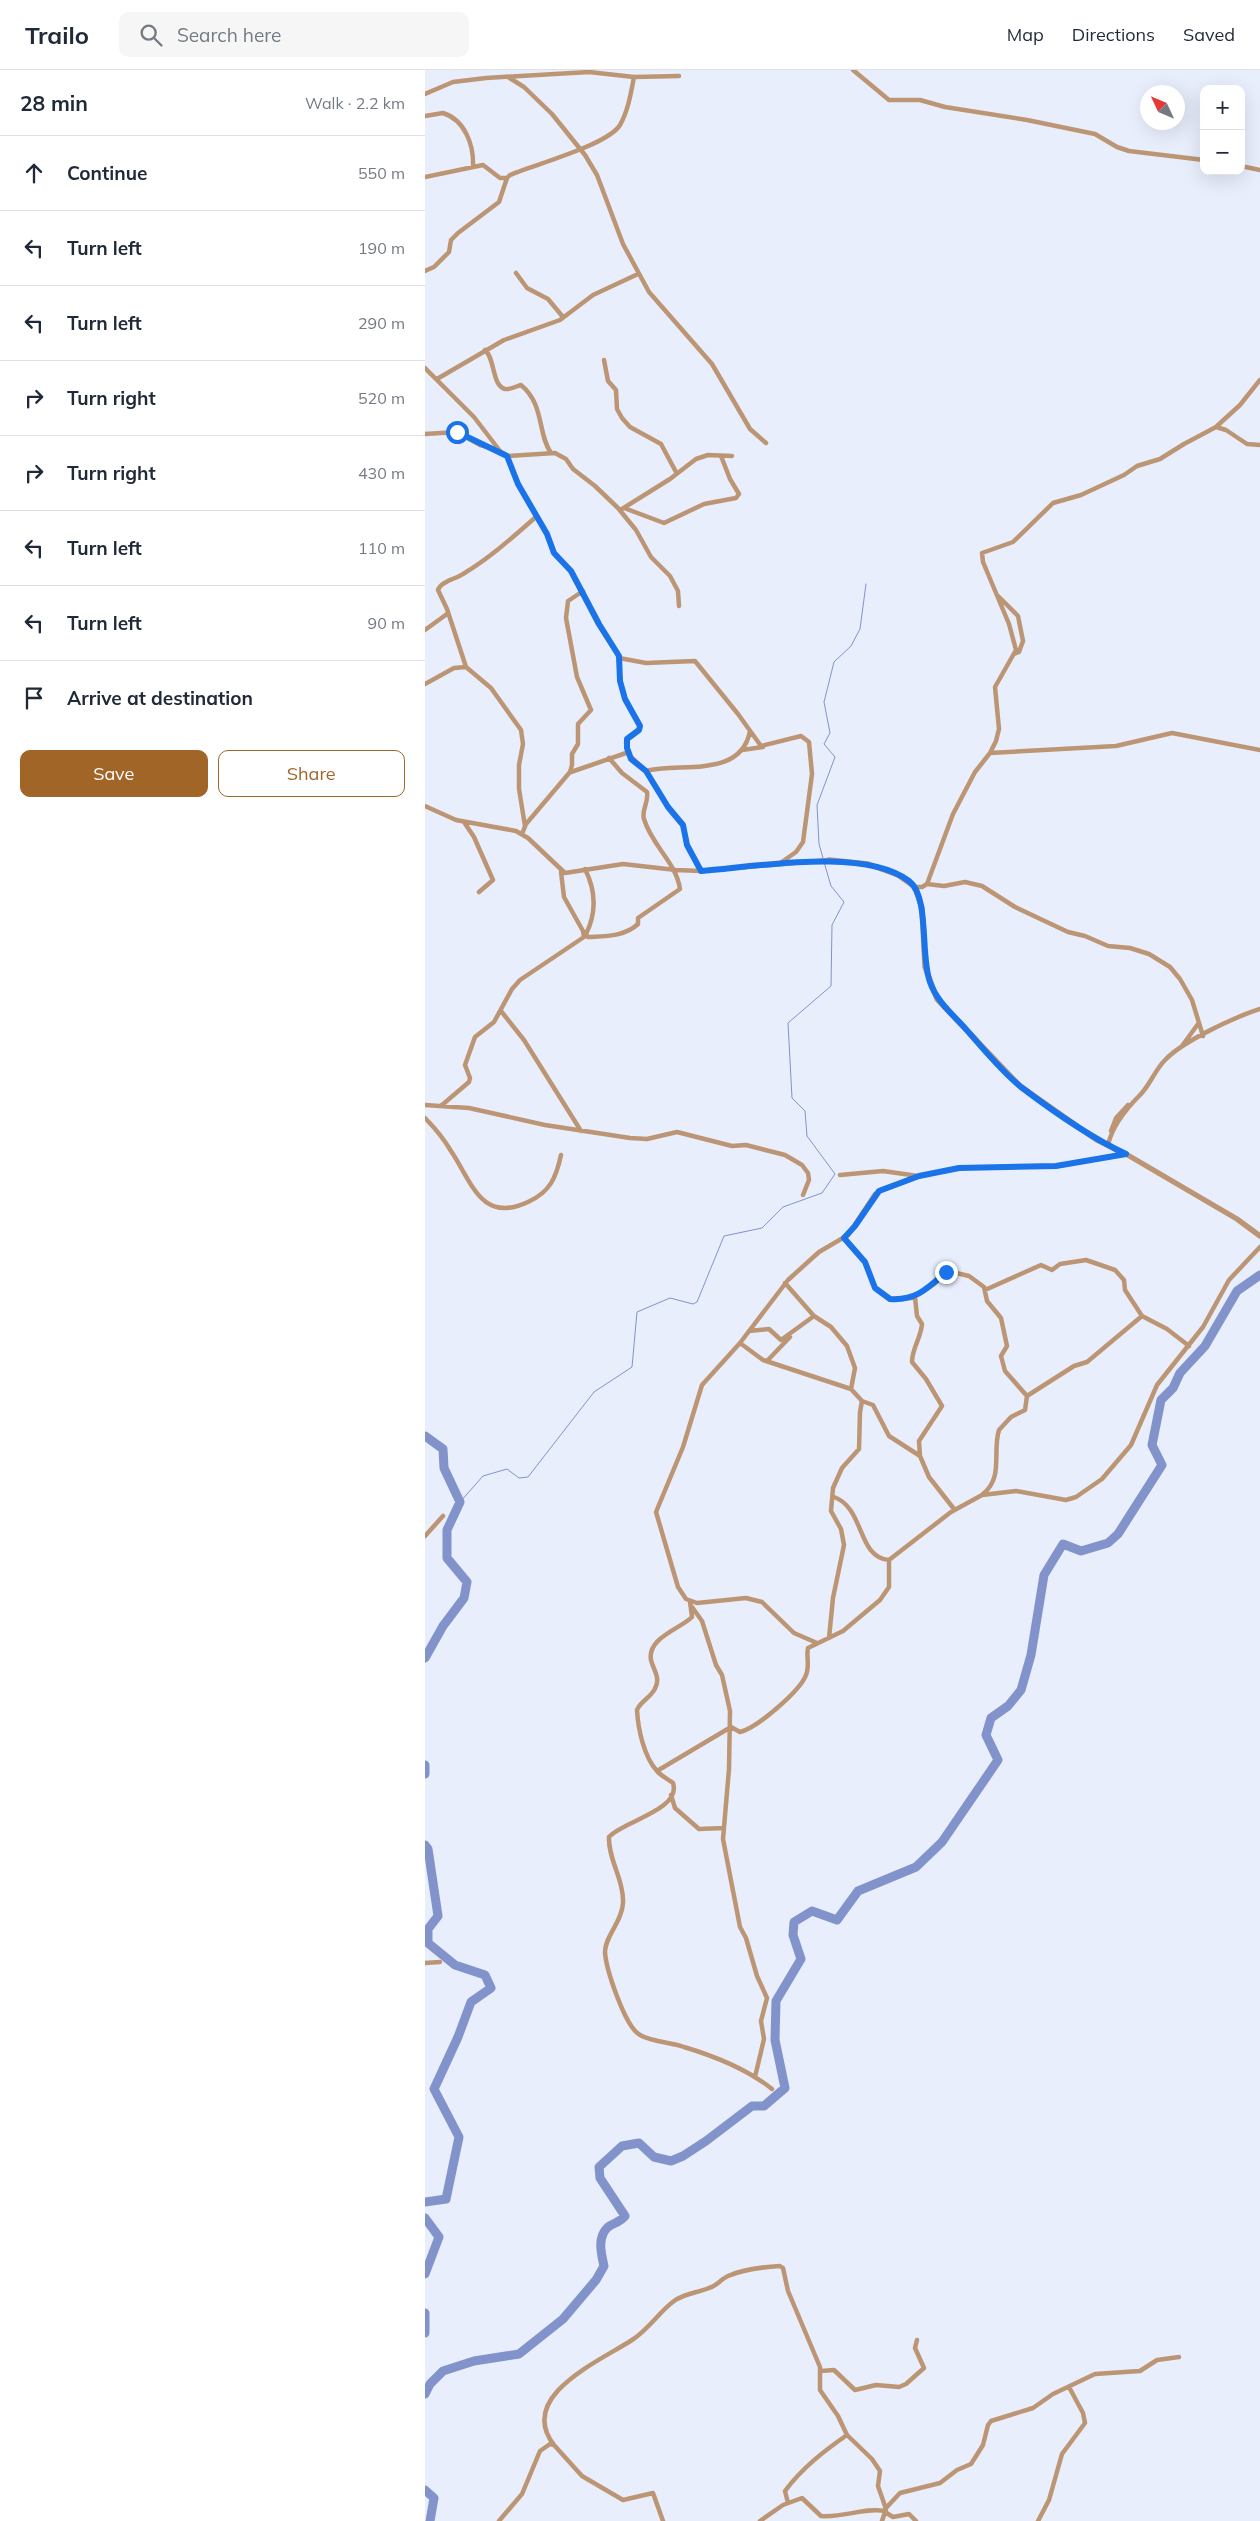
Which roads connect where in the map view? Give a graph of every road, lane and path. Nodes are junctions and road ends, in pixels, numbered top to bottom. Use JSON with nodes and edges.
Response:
{"nodes":[{"id":1,"x":853,"y":70,"type":"edge"},
{"id":2,"x":679,"y":76,"type":"dead end"},
{"id":3,"x":508,"y":77,"type":"junction"},
{"id":4,"x":633,"y":77,"type":"junction"},
{"id":5,"x":425,"y":94,"type":"edge"},
{"id":6,"x":425,"y":116,"type":"edge"},
{"id":7,"x":580,"y":149,"type":"junction"},
{"id":8,"x":1200,"y":160,"type":"edge"},
{"id":9,"x":473,"y":167,"type":"junction"},
{"id":10,"x":1245,"y":167,"type":"edge"},
{"id":11,"x":1260,"y":170,"type":"edge"},
{"id":12,"x":425,"y":176,"type":"edge"},
{"id":13,"x":507,"y":178,"type":"junction"},
{"id":14,"x":425,"y":271,"type":"edge"},
{"id":15,"x":516,"y":273,"type":"dead end"},
{"id":16,"x":638,"y":274,"type":"junction"},
{"id":17,"x":563,"y":317,"type":"junction"},
{"id":18,"x":485,"y":350,"type":"junction"},
{"id":19,"x":604,"y":360,"type":"dead end"},
{"id":20,"x":425,"y":368,"type":"edge"},
{"id":21,"x":437,"y":379,"type":"junction"},
{"id":22,"x":1260,"y":380,"type":"edge"},
{"id":23,"x":1216,"y":427,"type":"junction"},
{"id":24,"x":425,"y":434,"type":"edge"},
{"id":25,"x":766,"y":444,"type":"dead end"},
{"id":26,"x":1260,"y":446,"type":"edge"},
{"id":27,"x":500,"y":451,"type":"junction"},
{"id":28,"x":551,"y":452,"type":"junction"},
{"id":29,"x":507,"y":456,"type":"junction"},
{"id":30,"x":721,"y":456,"type":"junction"},
{"id":31,"x":732,"y":456,"type":"dead end"},
{"id":32,"x":676,"y":472,"type":"junction"},
{"id":33,"x":624,"y":508,"type":"junction"},
{"id":34,"x":619,"y":511,"type":"junction"},
{"id":35,"x":537,"y":516,"type":"junction"},
{"id":36,"x":583,"y":591,"type":"junction"},
{"id":37,"x":997,"y":595,"type":"junction"},
{"id":38,"x":679,"y":606,"type":"dead end"},
{"id":39,"x":447,"y":614,"type":"junction"},
{"id":40,"x":425,"y":630,"type":"edge"},
{"id":41,"x":1014,"y":654,"type":"junction"},
{"id":42,"x":619,"y":658,"type":"junction"},
{"id":43,"x":465,"y":665,"type":"junction"},
{"id":44,"x":425,"y":684,"type":"edge"},
{"id":45,"x":750,"y":731,"type":"junction"},
{"id":46,"x":763,"y":747,"type":"junction"},
{"id":47,"x":742,"y":750,"type":"junction"},
{"id":48,"x":1260,"y":750,"type":"edge"},
{"id":49,"x":629,"y":752,"type":"junction"},
{"id":50,"x":990,"y":753,"type":"junction"},
{"id":51,"x":609,"y":758,"type":"junction"},
{"id":52,"x":646,"y":771,"type":"junction"},
{"id":53,"x":570,"y":772,"type":"junction"},
{"id":54,"x":425,"y":806,"type":"edge"},
{"id":55,"x":464,"y":822,"type":"junction"},
{"id":56,"x":525,"y":826,"type":"junction"},
{"id":57,"x":522,"y":834,"type":"junction"},
{"id":58,"x":829,"y":860,"type":"joint"},
{"id":59,"x":777,"y":865,"type":"junction"},
{"id":60,"x":585,"y":869,"type":"junction"},
{"id":61,"x":676,"y":870,"type":"junction"},
{"id":62,"x":701,"y":871,"type":"junction"},
{"id":63,"x":561,"y":872,"type":"junction"},
{"id":64,"x":927,"y":884,"type":"junction"},
{"id":65,"x":915,"y":887,"type":"junction"},
{"id":66,"x":479,"y":892,"type":"dead end"},
{"id":67,"x":585,"y":933,"type":"junction"},
{"id":68,"x":1260,"y":1009,"type":"edge"},
{"id":69,"x":501,"y":1011,"type":"junction"},
{"id":70,"x":1198,"y":1024,"type":"junction"},
{"id":71,"x":1203,"y":1036,"type":"junction"},
{"id":72,"x":1173,"y":1052,"type":"junction"},
{"id":73,"x":425,"y":1105,"type":"edge"},
{"id":74,"x":442,"y":1105,"type":"junction"},
{"id":75,"x":425,"y":1118,"type":"edge"},
{"id":76,"x":581,"y":1131,"type":"junction"},
{"id":77,"x":1108,"y":1146,"type":"junction"},
{"id":78,"x":1126,"y":1154,"type":"junction"},
{"id":79,"x":561,"y":1155,"type":"dead end"},
{"id":80,"x":840,"y":1175,"type":"dead end"},
{"id":81,"x":919,"y":1176,"type":"junction"},
{"id":82,"x":803,"y":1195,"type":"dead end"},
{"id":83,"x":1260,"y":1236,"type":"edge"},
{"id":84,"x":844,"y":1238,"type":"junction"},
{"id":85,"x":1260,"y":1247,"type":"edge"},
{"id":86,"x":785,"y":1283,"type":"junction"},
{"id":87,"x":985,"y":1290,"type":"junction"},
{"id":88,"x":915,"y":1297,"type":"junction"},
{"id":89,"x":814,"y":1316,"type":"junction"},
{"id":90,"x":1142,"y":1316,"type":"junction"},
{"id":91,"x":749,"y":1331,"type":"junction"},
{"id":92,"x":794,"y":1333,"type":"junction"},
{"id":93,"x":740,"y":1343,"type":"junction"},
{"id":94,"x":1189,"y":1346,"type":"junction"},
{"id":95,"x":767,"y":1361,"type":"junction"},
{"id":96,"x":851,"y":1389,"type":"junction"},
{"id":97,"x":1027,"y":1396,"type":"junction"},
{"id":98,"x":862,"y":1401,"type":"junction"},
{"id":99,"x":920,"y":1456,"type":"junction"},
{"id":100,"x":982,"y":1495,"type":"junction"},
{"id":101,"x":833,"y":1497,"type":"junction"},
{"id":102,"x":954,"y":1509,"type":"junction"},
{"id":103,"x":443,"y":1516,"type":"dead end"},
{"id":104,"x":425,"y":1536,"type":"edge"},
{"id":105,"x":889,"y":1560,"type":"junction"},
{"id":106,"x":691,"y":1604,"type":"junction"},
{"id":107,"x":829,"y":1638,"type":"junction"},
{"id":108,"x":817,"y":1643,"type":"junction"},
{"id":109,"x":731,"y":1727,"type":"junction"},
{"id":110,"x":657,"y":1771,"type":"junction"},
{"id":111,"x":671,"y":1795,"type":"junction"},
{"id":112,"x":723,"y":1828,"type":"junction"},
{"id":113,"x":440,"y":1962,"type":"dead end"},
{"id":114,"x":425,"y":1963,"type":"edge"},
{"id":115,"x":755,"y":2077,"type":"junction"},
{"id":116,"x":772,"y":2089,"type":"dead end"},
{"id":117,"x":917,"y":2340,"type":"dead end"},
{"id":118,"x":1179,"y":2357,"type":"dead end"},
{"id":119,"x":821,"y":2371,"type":"junction"},
{"id":120,"x":1069,"y":2387,"type":"junction"},
{"id":121,"x":847,"y":2435,"type":"junction"},
{"id":122,"x":554,"y":2445,"type":"junction"},
{"id":123,"x":787,"y":2503,"type":"junction"},
{"id":124,"x":885,"y":2510,"type":"junction"},
{"id":125,"x":499,"y":2521,"type":"edge"},
{"id":126,"x":663,"y":2521,"type":"edge"},
{"id":127,"x":760,"y":2521,"type":"edge"},
{"id":128,"x":881,"y":2521,"type":"edge"},
{"id":129,"x":916,"y":2521,"type":"edge"},
{"id":130,"x":1038,"y":2521,"type":"edge"}],
"edges":[{"from":1,"to":8,"type":"street"},
{"from":2,"to":4,"type":"street"},
{"from":3,"to":4,"type":"street"},
{"from":3,"to":5,"type":"street"},
{"from":3,"to":7,"type":"street"},
{"from":4,"to":7,"type":"street"},
{"from":6,"to":9,"type":"street"},
{"from":7,"to":13,"type":"street"},
{"from":7,"to":16,"type":"street"},
{"from":9,"to":12,"type":"street"},
{"from":9,"to":13,"type":"street"},
{"from":10,"to":11,"type":"street"},
{"from":13,"to":14,"type":"street"},
{"from":15,"to":17,"type":"street"},
{"from":16,"to":17,"type":"street"},
{"from":16,"to":25,"type":"street"},
{"from":17,"to":18,"type":"street"},
{"from":18,"to":21,"type":"street"},
{"from":18,"to":28,"type":"street"},
{"from":19,"to":32,"type":"street"},
{"from":20,"to":21,"type":"street"},
{"from":21,"to":27,"type":"street"},
{"from":22,"to":23,"type":"street"},
{"from":23,"to":26,"type":"street"},
{"from":23,"to":37,"type":"street"},
{"from":24,"to":27,"type":"street"},
{"from":27,"to":29,"type":"street"},
{"from":28,"to":29,"type":"street"},
{"from":28,"to":34,"type":"street"},
{"from":29,"to":35,"type":"street"},
{"from":30,"to":31,"type":"street"},
{"from":30,"to":32,"type":"street"},
{"from":30,"to":33,"type":"street"},
{"from":32,"to":33,"type":"street"},
{"from":33,"to":34,"type":"street"},
{"from":34,"to":38,"type":"street"},
{"from":35,"to":36,"type":"street"},
{"from":35,"to":39,"type":"street"},
{"from":36,"to":42,"type":"street"},
{"from":36,"to":53,"type":"street"},
{"from":37,"to":41,"type":"street"},
{"from":37,"to":41,"type":"street"},
{"from":39,"to":40,"type":"street"},
{"from":39,"to":43,"type":"street"},
{"from":41,"to":50,"type":"street"},
{"from":42,"to":45,"type":"street"},
{"from":42,"to":49,"type":"street"},
{"from":43,"to":44,"type":"street"},
{"from":43,"to":56,"type":"street"},
{"from":45,"to":46,"type":"street"},
{"from":45,"to":47,"type":"street"},
{"from":46,"to":47,"type":"street"},
{"from":46,"to":59,"type":"street"},
{"from":47,"to":52,"type":"street"},
{"from":48,"to":50,"type":"street"},
{"from":49,"to":51,"type":"street"},
{"from":49,"to":52,"type":"street"},
{"from":50,"to":64,"type":"street"},
{"from":51,"to":53,"type":"street"},
{"from":51,"to":61,"type":"street"},
{"from":52,"to":62,"type":"street"},
{"from":53,"to":56,"type":"street"},
{"from":54,"to":55,"type":"street"},
{"from":55,"to":57,"type":"street"},
{"from":55,"to":66,"type":"street"},
{"from":56,"to":57,"type":"street"},
{"from":57,"to":63,"type":"street"},
{"from":58,"to":59,"type":"street"},
{"from":58,"to":65,"type":"street"},
{"from":59,"to":62,"type":"street"},
{"from":60,"to":61,"type":"street"},
{"from":60,"to":63,"type":"street"},
{"from":60,"to":67,"type":"street"},
{"from":61,"to":62,"type":"street"},
{"from":61,"to":67,"type":"street"},
{"from":63,"to":67,"type":"street"},
{"from":64,"to":65,"type":"street"},
{"from":64,"to":70,"type":"street"},
{"from":65,"to":77,"type":"street"},
{"from":67,"to":69,"type":"street"},
{"from":68,"to":71,"type":"street"},
{"from":69,"to":74,"type":"street"},
{"from":69,"to":76,"type":"street"},
{"from":70,"to":71,"type":"street"},
{"from":70,"to":72,"type":"street"},
{"from":71,"to":72,"type":"street"},
{"from":72,"to":77,"type":"street"},
{"from":73,"to":74,"type":"street"},
{"from":74,"to":76,"type":"street"},
{"from":75,"to":79,"type":"street"},
{"from":76,"to":82,"type":"street"},
{"from":77,"to":78,"type":"street"},
{"from":78,"to":81,"type":"street"},
{"from":78,"to":83,"type":"street"},
{"from":80,"to":81,"type":"street"},
{"from":81,"to":84,"type":"street"},
{"from":84,"to":86,"type":"street"},
{"from":84,"to":88,"type":"street"},
{"from":85,"to":94,"type":"street"},
{"from":86,"to":89,"type":"street"},
{"from":86,"to":91,"type":"street"},
{"from":87,"to":88,"type":"street"},
{"from":87,"to":90,"type":"street"},
{"from":87,"to":97,"type":"street"},
{"from":88,"to":99,"type":"street"},
{"from":89,"to":92,"type":"street"},
{"from":89,"to":96,"type":"street"},
{"from":90,"to":94,"type":"street"},
{"from":90,"to":97,"type":"street"},
{"from":91,"to":92,"type":"street"},
{"from":91,"to":93,"type":"street"},
{"from":92,"to":95,"type":"street"},
{"from":93,"to":95,"type":"street"},
{"from":93,"to":106,"type":"street"},
{"from":94,"to":100,"type":"street"},
{"from":95,"to":96,"type":"street"},
{"from":96,"to":98,"type":"street"},
{"from":97,"to":100,"type":"street"},
{"from":98,"to":99,"type":"street"},
{"from":98,"to":101,"type":"street"},
{"from":99,"to":102,"type":"street"},
{"from":100,"to":102,"type":"street"},
{"from":101,"to":105,"type":"street"},
{"from":101,"to":107,"type":"street"},
{"from":102,"to":105,"type":"street"},
{"from":103,"to":104,"type":"street"},
{"from":105,"to":107,"type":"street"},
{"from":106,"to":108,"type":"street"},
{"from":106,"to":109,"type":"street"},
{"from":106,"to":110,"type":"street"},
{"from":107,"to":108,"type":"street"},
{"from":108,"to":109,"type":"street"},
{"from":109,"to":110,"type":"street"},
{"from":109,"to":112,"type":"street"},
{"from":110,"to":111,"type":"street"},
{"from":111,"to":112,"type":"street"},
{"from":111,"to":115,"type":"street"},
{"from":112,"to":115,"type":"street"},
{"from":113,"to":114,"type":"street"},
{"from":115,"to":116,"type":"street"},
{"from":117,"to":119,"type":"street"},
{"from":118,"to":120,"type":"street"},
{"from":119,"to":121,"type":"street"},
{"from":119,"to":122,"type":"street"},
{"from":120,"to":124,"type":"street"},
{"from":120,"to":130,"type":"street"},
{"from":121,"to":123,"type":"street"},
{"from":121,"to":124,"type":"street"},
{"from":122,"to":125,"type":"street"},
{"from":122,"to":126,"type":"street"},
{"from":123,"to":124,"type":"street"},
{"from":123,"to":127,"type":"street"},
{"from":124,"to":128,"type":"street"},
{"from":124,"to":129,"type":"street"}]}
